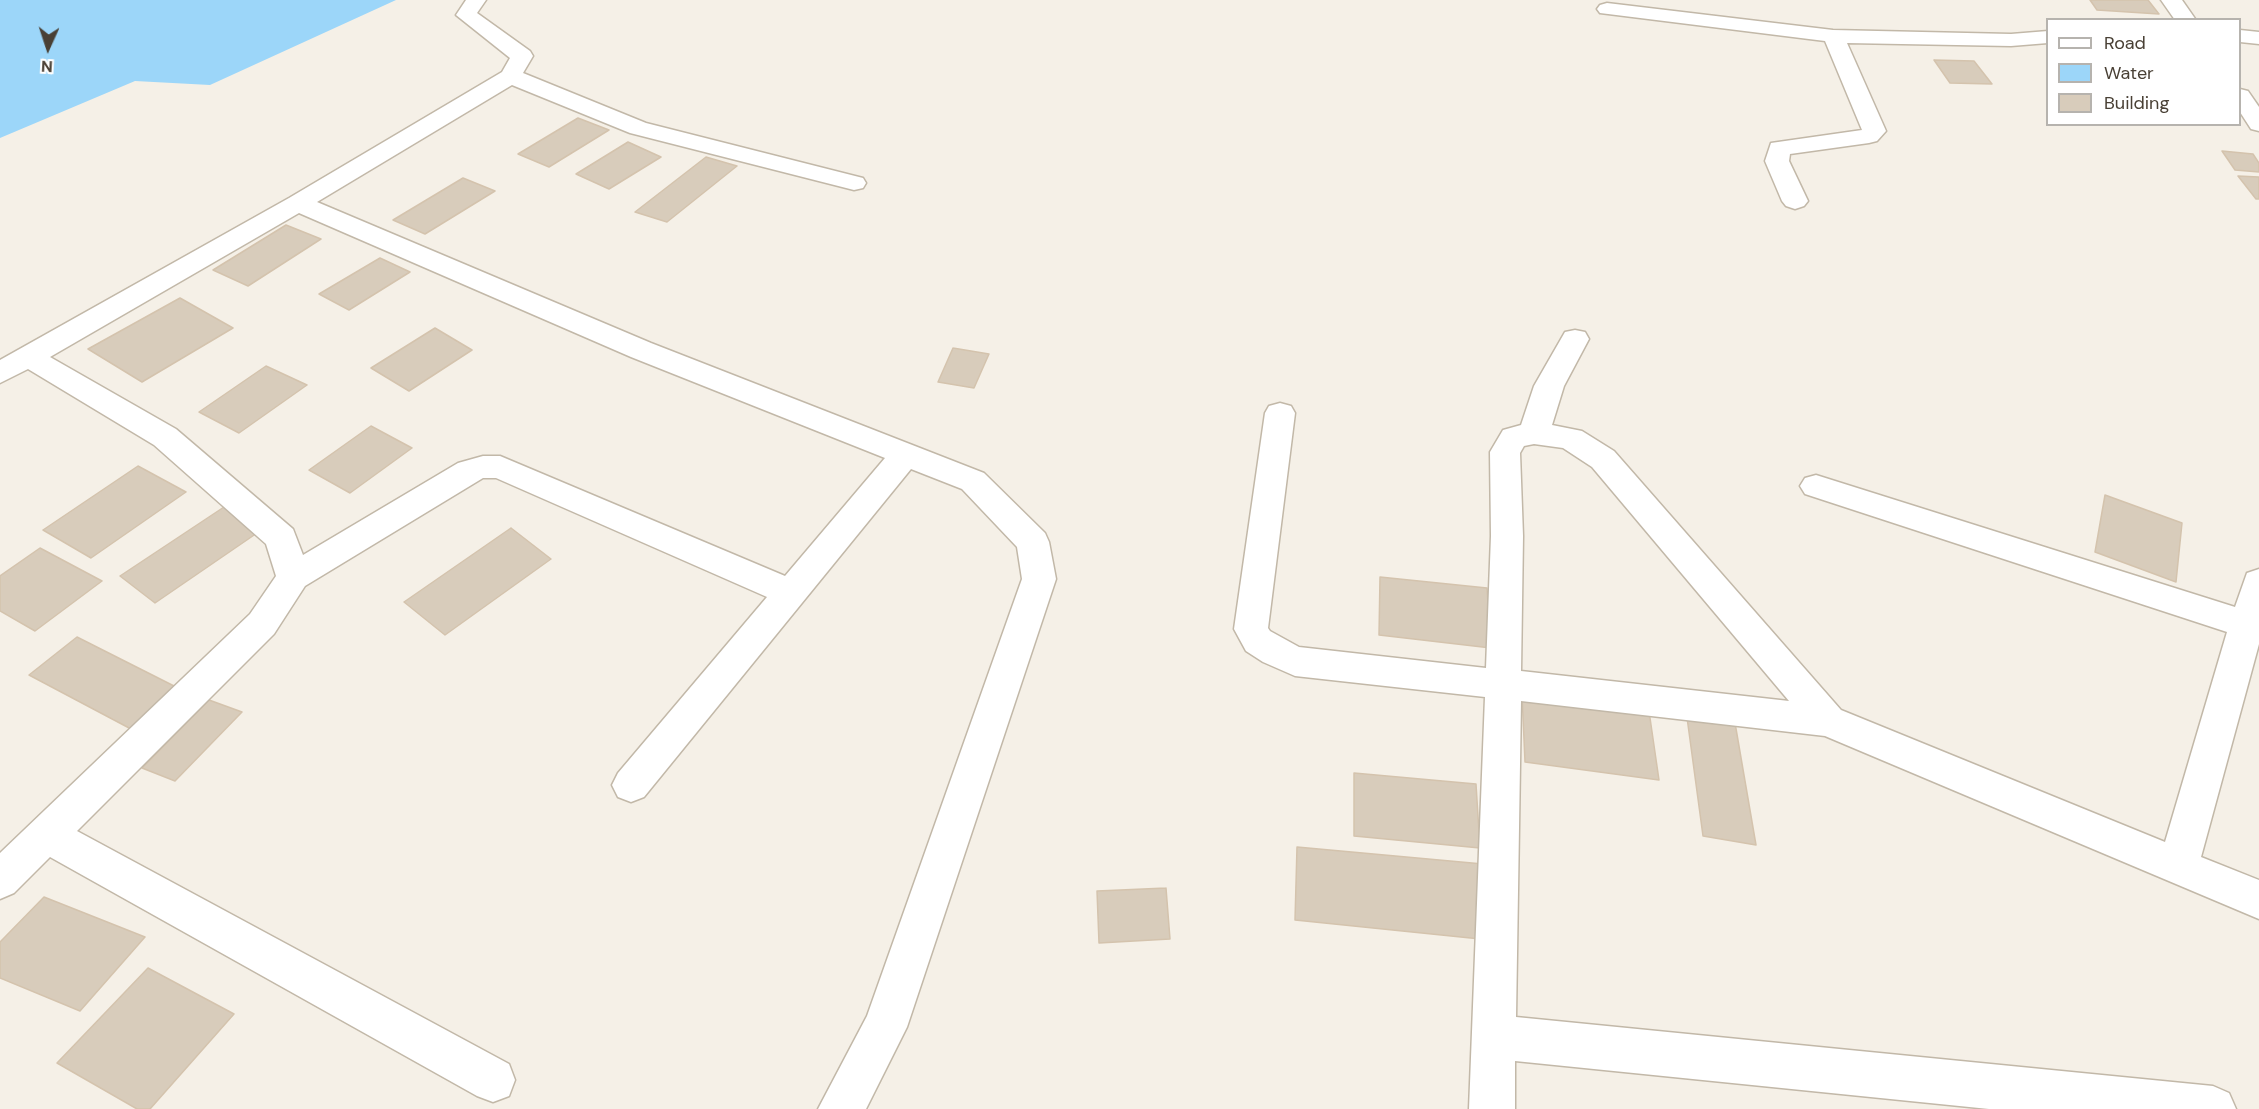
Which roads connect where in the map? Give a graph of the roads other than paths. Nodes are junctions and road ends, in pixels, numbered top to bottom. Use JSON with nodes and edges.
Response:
{"nodes":[{"id":1,"x":476,"y":0,"type":"edge"},
{"id":2,"x":2171,"y":0,"type":"edge"},
{"id":3,"x":1607,"y":9,"type":"dead end"},
{"id":4,"x":2184,"y":18,"type":"edge"},
{"id":5,"x":1833,"y":36,"type":"junction"},
{"id":6,"x":2241,"y":36,"type":"edge"},
{"id":7,"x":2046,"y":37,"type":"edge"},
{"id":8,"x":2259,"y":38,"type":"edge"},
{"id":9,"x":510,"y":76,"type":"junction"},
{"id":10,"x":2241,"y":97,"type":"edge"},
{"id":11,"x":2259,"y":124,"type":"edge"},
{"id":12,"x":854,"y":183,"type":"dead end"},
{"id":13,"x":1795,"y":201,"type":"dead end"},
{"id":14,"x":298,"y":203,"type":"junction"},
{"id":15,"x":1575,"y":339,"type":"dead end"},
{"id":16,"x":13,"y":365,"type":"edge"},
{"id":17,"x":1280,"y":413,"type":"dead end"},
{"id":18,"x":1534,"y":433,"type":"junction"},
{"id":19,"x":906,"y":454,"type":"junction"},
{"id":20,"x":1816,"y":486,"type":"dead end"},
{"id":21,"x":293,"y":577,"type":"junction"},
{"id":22,"x":2259,"y":582,"type":"edge"},
{"id":23,"x":790,"y":593,"type":"junction"},
{"id":24,"x":2248,"y":625,"type":"junction"},
{"id":25,"x":1504,"y":683,"type":"junction"},
{"id":26,"x":1828,"y":721,"type":"junction"},
{"id":27,"x":631,"y":785,"type":"dead end"},
{"id":28,"x":47,"y":835,"type":"junction"},
{"id":29,"x":2178,"y":867,"type":"junction"},
{"id":30,"x":0,"y":880,"type":"edge"},
{"id":31,"x":2259,"y":900,"type":"edge"},
{"id":32,"x":1494,"y":1037,"type":"junction"},
{"id":33,"x":493,"y":1080,"type":"dead end"},
{"id":34,"x":841,"y":1109,"type":"edge"},
{"id":35,"x":1492,"y":1109,"type":"edge"},
{"id":36,"x":2212,"y":1109,"type":"edge"}],
"edges":[{"from":1,"to":9,"type":"street"},
{"from":2,"to":4,"type":"street"},
{"from":3,"to":5,"type":"street"},
{"from":5,"to":7,"type":"street"},
{"from":5,"to":13,"type":"street"},
{"from":6,"to":8,"type":"street"},
{"from":9,"to":12,"type":"street"},
{"from":9,"to":14,"type":"street"},
{"from":10,"to":11,"type":"street"},
{"from":14,"to":16,"type":"street"},
{"from":14,"to":19,"type":"street"},
{"from":15,"to":18,"type":"street"},
{"from":16,"to":21,"type":"street"},
{"from":17,"to":25,"type":"street"},
{"from":18,"to":25,"type":"street"},
{"from":18,"to":26,"type":"street"},
{"from":19,"to":23,"type":"street"},
{"from":19,"to":34,"type":"street"},
{"from":20,"to":24,"type":"street"},
{"from":21,"to":23,"type":"street"},
{"from":21,"to":28,"type":"street"},
{"from":22,"to":24,"type":"street"},
{"from":23,"to":27,"type":"street"},
{"from":24,"to":29,"type":"street"},
{"from":25,"to":26,"type":"street"},
{"from":25,"to":32,"type":"street"},
{"from":26,"to":29,"type":"street"},
{"from":28,"to":30,"type":"street"},
{"from":28,"to":33,"type":"street"},
{"from":29,"to":31,"type":"street"},
{"from":32,"to":35,"type":"street"},
{"from":32,"to":36,"type":"street"}]}
